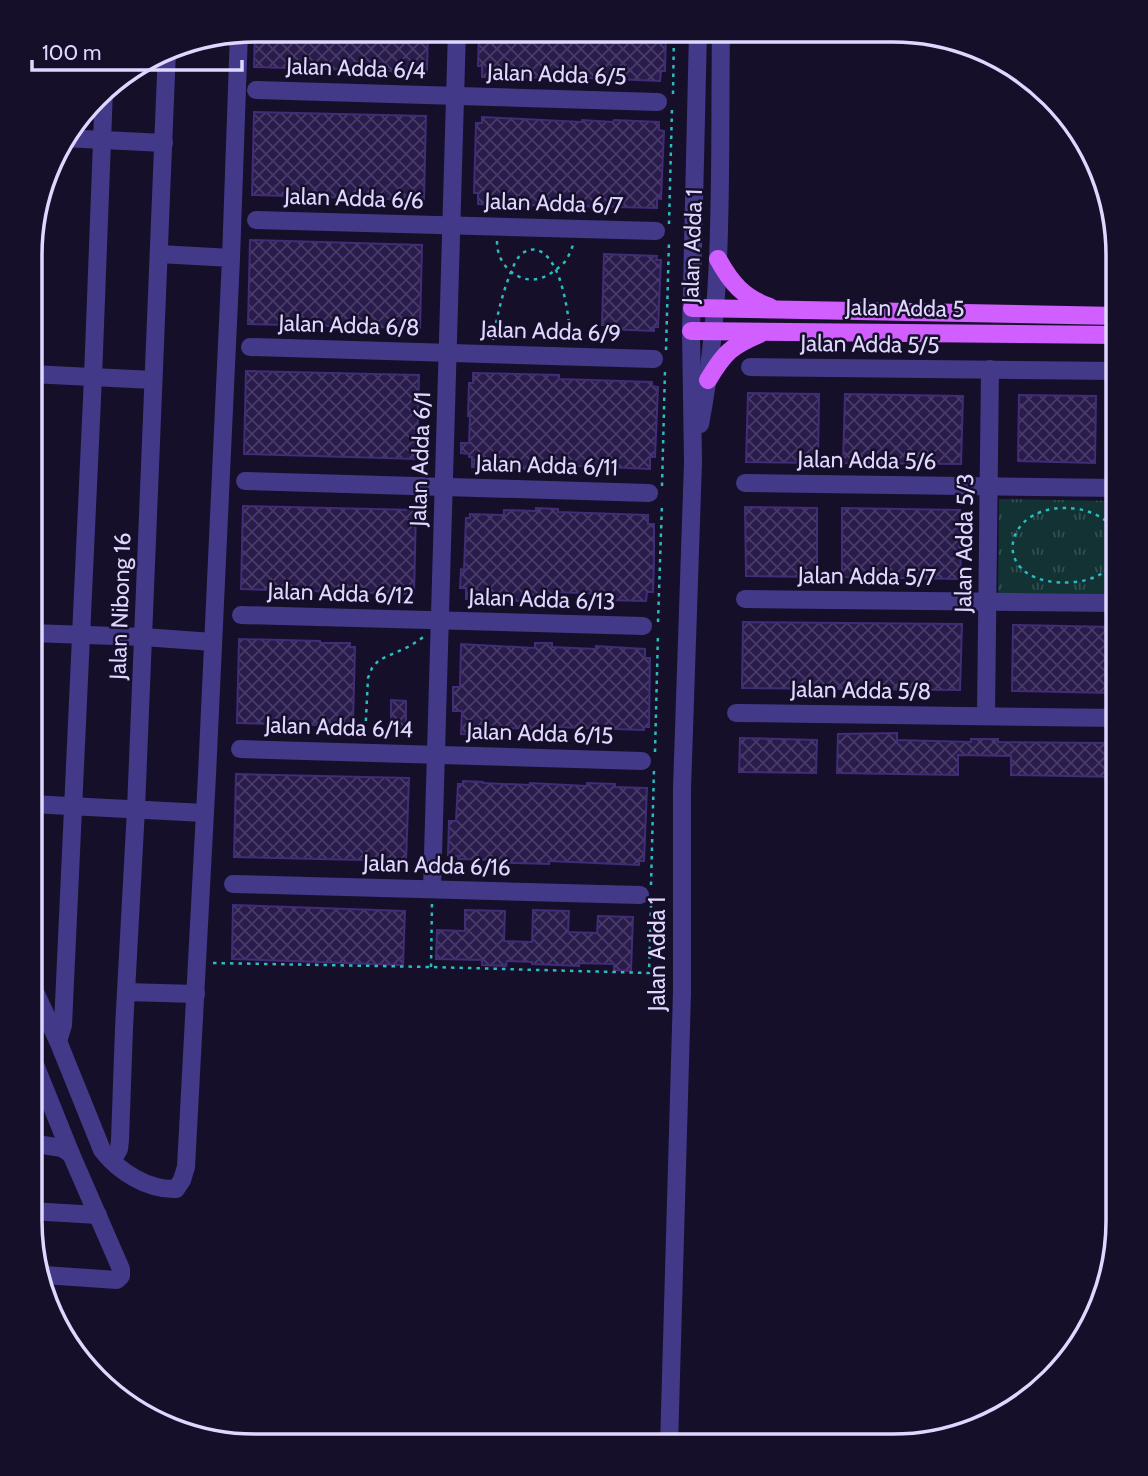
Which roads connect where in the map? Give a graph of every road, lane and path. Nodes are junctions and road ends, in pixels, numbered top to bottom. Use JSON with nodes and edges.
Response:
{"nodes":[{"id":1,"x":239,"y":42,"type":"edge"},
{"id":2,"x":457,"y":42,"type":"edge"},
{"id":3,"x":674,"y":42,"type":"edge"},
{"id":4,"x":698,"y":42,"type":"edge"},
{"id":5,"x":721,"y":42,"type":"edge"},
{"id":6,"x":167,"y":61,"type":"edge"},
{"id":7,"x":256,"y":90,"type":"dead end"},
{"id":8,"x":455,"y":96,"type":"junction"},
{"id":9,"x":658,"y":102,"type":"dead end"},
{"id":10,"x":103,"y":106,"type":"edge"},
{"id":11,"x":77,"y":139,"type":"edge"},
{"id":12,"x":101,"y":140,"type":"junction"},
{"id":13,"x":164,"y":143,"type":"junction"},
{"id":14,"x":256,"y":219,"type":"dead end"},
{"id":15,"x":451,"y":225,"type":"junction"},
{"id":16,"x":497,"y":226,"type":"junction"},
{"id":17,"x":577,"y":229,"type":"junction"},
{"id":18,"x":665,"y":232,"type":"junction"},
{"id":19,"x":159,"y":254,"type":"junction"},
{"id":20,"x":231,"y":258,"type":"junction"},
{"id":21,"x":718,"y":259,"type":"junction"},
{"id":22,"x":555,"y":270,"type":"junction"},
{"id":23,"x":511,"y":272,"type":"junction"},
{"id":24,"x":692,"y":309,"type":"junction"},
{"id":25,"x":775,"y":309,"type":"junction"},
{"id":26,"x":714,"y":310,"type":"junction"},
{"id":27,"x":1106,"y":316,"type":"edge"},
{"id":28,"x":691,"y":331,"type":"junction"},
{"id":29,"x":713,"y":331,"type":"junction"},
{"id":30,"x":767,"y":331,"type":"junction"},
{"id":31,"x":1106,"y":335,"type":"edge"},
{"id":32,"x":250,"y":347,"type":"dead end"},
{"id":33,"x":447,"y":353,"type":"junction"},
{"id":34,"x":493,"y":354,"type":"junction"},
{"id":35,"x":572,"y":356,"type":"junction"},
{"id":36,"x":662,"y":357,"type":"junction"},
{"id":37,"x":750,"y":367,"type":"dead end"},
{"id":38,"x":990,"y":369,"type":"junction"},
{"id":39,"x":1106,"y":371,"type":"edge"},
{"id":40,"x":42,"y":374,"type":"edge"},
{"id":41,"x":93,"y":377,"type":"junction"},
{"id":42,"x":153,"y":380,"type":"junction"},
{"id":43,"x":708,"y":380,"type":"junction"},
{"id":44,"x":693,"y":462,"type":"junction"},
{"id":45,"x":245,"y":481,"type":"dead end"},
{"id":46,"x":745,"y":483,"type":"dead end"},
{"id":47,"x":989,"y":486,"type":"junction"},
{"id":48,"x":444,"y":487,"type":"junction"},
{"id":49,"x":1106,"y":488,"type":"edge"},
{"id":50,"x":658,"y":494,"type":"junction"},
{"id":51,"x":1106,"y":521,"type":"edge"},
{"id":52,"x":1106,"y":569,"type":"edge"},
{"id":53,"x":745,"y":599,"type":"dead end"},
{"id":54,"x":988,"y":602,"type":"junction"},
{"id":55,"x":1106,"y":603,"type":"edge"},
{"id":56,"x":240,"y":615,"type":"dead end"},
{"id":57,"x":440,"y":623,"type":"junction"},
{"id":58,"x":643,"y":626,"type":"dead end"},
{"id":59,"x":42,"y":633,"type":"edge"},
{"id":60,"x":81,"y":635,"type":"junction"},
{"id":61,"x":143,"y":637,"type":"junction"},
{"id":62,"x":213,"y":642,"type":"junction"},
{"id":63,"x":736,"y":713,"type":"dead end"},
{"id":64,"x":986,"y":716,"type":"junction"},
{"id":65,"x":1106,"y":718,"type":"edge"},
{"id":66,"x":240,"y":749,"type":"dead end"},
{"id":67,"x":364,"y":752,"type":"junction"},
{"id":68,"x":436,"y":755,"type":"junction"},
{"id":69,"x":642,"y":761,"type":"dead end"},
{"id":70,"x":42,"y":805,"type":"edge"},
{"id":71,"x":74,"y":806,"type":"junction"},
{"id":72,"x":136,"y":809,"type":"junction"},
{"id":73,"x":204,"y":813,"type":"junction"},
{"id":74,"x":233,"y":884,"type":"dead end"},
{"id":75,"x":432,"y":890,"type":"junction"},
{"id":76,"x":647,"y":892,"type":"junction"},
{"id":77,"x":207,"y":962,"type":"dead end"},
{"id":78,"x":431,"y":967,"type":"junction"},
{"id":79,"x":126,"y":992,"type":"junction"},
{"id":80,"x":196,"y":994,"type":"junction"},
{"id":81,"x":42,"y":1007,"type":"edge"},
{"id":82,"x":58,"y":1041,"type":"junction"},
{"id":83,"x":42,"y":1082,"type":"edge"},
{"id":84,"x":42,"y":1145,"type":"edge"},
{"id":85,"x":71,"y":1154,"type":"junction"},
{"id":86,"x":112,"y":1161,"type":"junction"},
{"id":87,"x":42,"y":1212,"type":"edge"},
{"id":88,"x":98,"y":1215,"type":"junction"},
{"id":89,"x":49,"y":1275,"type":"edge"},
{"id":90,"x":669,"y":1434,"type":"edge"}],
"edges":[{"from":1,"to":20,"type":"street"},
{"from":2,"to":8,"type":"street","name":"Jalan Adda 6/1"},
{"from":3,"to":18,"type":"path"},
{"from":4,"to":24,"type":"street","name":"Jalan Adda 1"},
{"from":5,"to":21,"type":"street","name":"Jalan Adda 1"},
{"from":6,"to":13,"type":"street","name":"Jalan Nibong 16"},
{"from":7,"to":8,"type":"street","name":"Jalan Adda 6/4"},
{"from":8,"to":9,"type":"street","name":"Jalan Adda 6/5"},
{"from":8,"to":15,"type":"street","name":"Jalan Adda 6/1"},
{"from":10,"to":12,"type":"street"},
{"from":11,"to":12,"type":"street"},
{"from":12,"to":13,"type":"street"},
{"from":12,"to":41,"type":"street"},
{"from":13,"to":19,"type":"street","name":"Jalan Nibong 16"},
{"from":14,"to":15,"type":"street","name":"Jalan Adda 6/6"},
{"from":15,"to":16,"type":"street","name":"Jalan Adda 6/7"},
{"from":15,"to":33,"type":"street","name":"Jalan Adda 6/1"},
{"from":16,"to":17,"type":"street","name":"Jalan Adda 6/7"},
{"from":16,"to":23,"type":"path"},
{"from":17,"to":18,"type":"street","name":"Jalan Adda 6/7"},
{"from":17,"to":22,"type":"path"},
{"from":18,"to":36,"type":"path"},
{"from":19,"to":20,"type":"street"},
{"from":19,"to":42,"type":"street","name":"Jalan Nibong 16"},
{"from":20,"to":62,"type":"street"},
{"from":21,"to":25,"type":"main road"},
{"from":21,"to":26,"type":"street","name":"Jalan Adda 1"},
{"from":22,"to":23,"type":"path"},
{"from":22,"to":23,"type":"path"},
{"from":22,"to":35,"type":"path"},
{"from":23,"to":34,"type":"path"},
{"from":24,"to":26,"type":"main road","name":"Jalan Adda 5"},
{"from":24,"to":28,"type":"street","name":"Jalan Adda 1"},
{"from":25,"to":26,"type":"main road","name":"Jalan Adda 5"},
{"from":25,"to":27,"type":"main road","name":"Jalan Adda 5"},
{"from":26,"to":29,"type":"street","name":"Jalan Adda 1"},
{"from":28,"to":29,"type":"main road","name":"Jalan Adda 5"},
{"from":28,"to":44,"type":"street","name":"Jalan Adda 1"},
{"from":29,"to":30,"type":"main road","name":"Jalan Adda 5"},
{"from":29,"to":43,"type":"street","name":"Jalan Adda 1"},
{"from":30,"to":31,"type":"main road","name":"Jalan Adda 5"},
{"from":30,"to":43,"type":"main road"},
{"from":32,"to":33,"type":"street","name":"Jalan Adda 6/8"},
{"from":33,"to":34,"type":"street","name":"Jalan Adda 6/9"},
{"from":33,"to":48,"type":"street","name":"Jalan Adda 6/1"},
{"from":34,"to":35,"type":"street","name":"Jalan Adda 6/9"},
{"from":35,"to":36,"type":"street","name":"Jalan Adda 6/9"},
{"from":36,"to":50,"type":"path"},
{"from":37,"to":38,"type":"street","name":"Jalan Adda 5/5"},
{"from":38,"to":39,"type":"street","name":"Jalan Adda 5/5"},
{"from":38,"to":47,"type":"street","name":"Jalan Adda 5/3"},
{"from":40,"to":41,"type":"street"},
{"from":41,"to":42,"type":"street"},
{"from":41,"to":60,"type":"street"},
{"from":42,"to":61,"type":"street","name":"Jalan Nibong 16"},
{"from":43,"to":44,"type":"street","name":"Jalan Adda 1"},
{"from":44,"to":90,"type":"street","name":"Jalan Adda 1"},
{"from":45,"to":48,"type":"street","name":"Jalan Adda 6/11"},
{"from":46,"to":47,"type":"street","name":"Jalan Adda 5/6"},
{"from":47,"to":49,"type":"street","name":"Jalan Adda 5/6"},
{"from":47,"to":54,"type":"street","name":"Jalan Adda 5/3"},
{"from":48,"to":50,"type":"street","name":"Jalan Adda 6/11"},
{"from":48,"to":57,"type":"street","name":"Jalan Adda 6/1"},
{"from":50,"to":76,"type":"path"},
{"from":51,"to":52,"type":"path"},
{"from":53,"to":54,"type":"street","name":"Jalan Adda 5/7"},
{"from":54,"to":55,"type":"street"},
{"from":54,"to":64,"type":"street","name":"Jalan Adda 5/3"},
{"from":56,"to":57,"type":"street","name":"Jalan Adda 6/12"},
{"from":57,"to":58,"type":"street","name":"Jalan Adda 6/13"},
{"from":57,"to":67,"type":"path"},
{"from":57,"to":68,"type":"street","name":"Jalan Adda 6/1"},
{"from":59,"to":60,"type":"street"},
{"from":60,"to":61,"type":"street"},
{"from":60,"to":71,"type":"street"},
{"from":61,"to":62,"type":"street"},
{"from":61,"to":72,"type":"street","name":"Jalan Nibong 16"},
{"from":62,"to":73,"type":"street"},
{"from":63,"to":64,"type":"street","name":"Jalan Adda 5/8"},
{"from":64,"to":65,"type":"street","name":"Jalan Adda 5/8"},
{"from":66,"to":67,"type":"street","name":"Jalan Adda 6/14"},
{"from":67,"to":68,"type":"street","name":"Jalan Adda 6/14"},
{"from":68,"to":69,"type":"street","name":"Jalan Adda 6/15"},
{"from":68,"to":75,"type":"street","name":"Jalan Adda 6/1"},
{"from":70,"to":71,"type":"street"},
{"from":71,"to":72,"type":"street"},
{"from":71,"to":82,"type":"street"},
{"from":72,"to":73,"type":"street"},
{"from":72,"to":79,"type":"street","name":"Jalan Nibong 16"},
{"from":73,"to":80,"type":"street"},
{"from":74,"to":75,"type":"street","name":"Jalan Adda 6/16"},
{"from":75,"to":76,"type":"street","name":"Jalan Adda 6/16"},
{"from":75,"to":78,"type":"path"},
{"from":76,"to":78,"type":"path"},
{"from":77,"to":78,"type":"path"},
{"from":79,"to":80,"type":"street"},
{"from":79,"to":86,"type":"street","name":"Jalan Nibong 16"},
{"from":80,"to":86,"type":"street"},
{"from":81,"to":82,"type":"street"},
{"from":82,"to":86,"type":"street"},
{"from":83,"to":85,"type":"street"},
{"from":84,"to":85,"type":"street"},
{"from":85,"to":88,"type":"street"},
{"from":87,"to":88,"type":"street"},
{"from":88,"to":89,"type":"street"}]}
